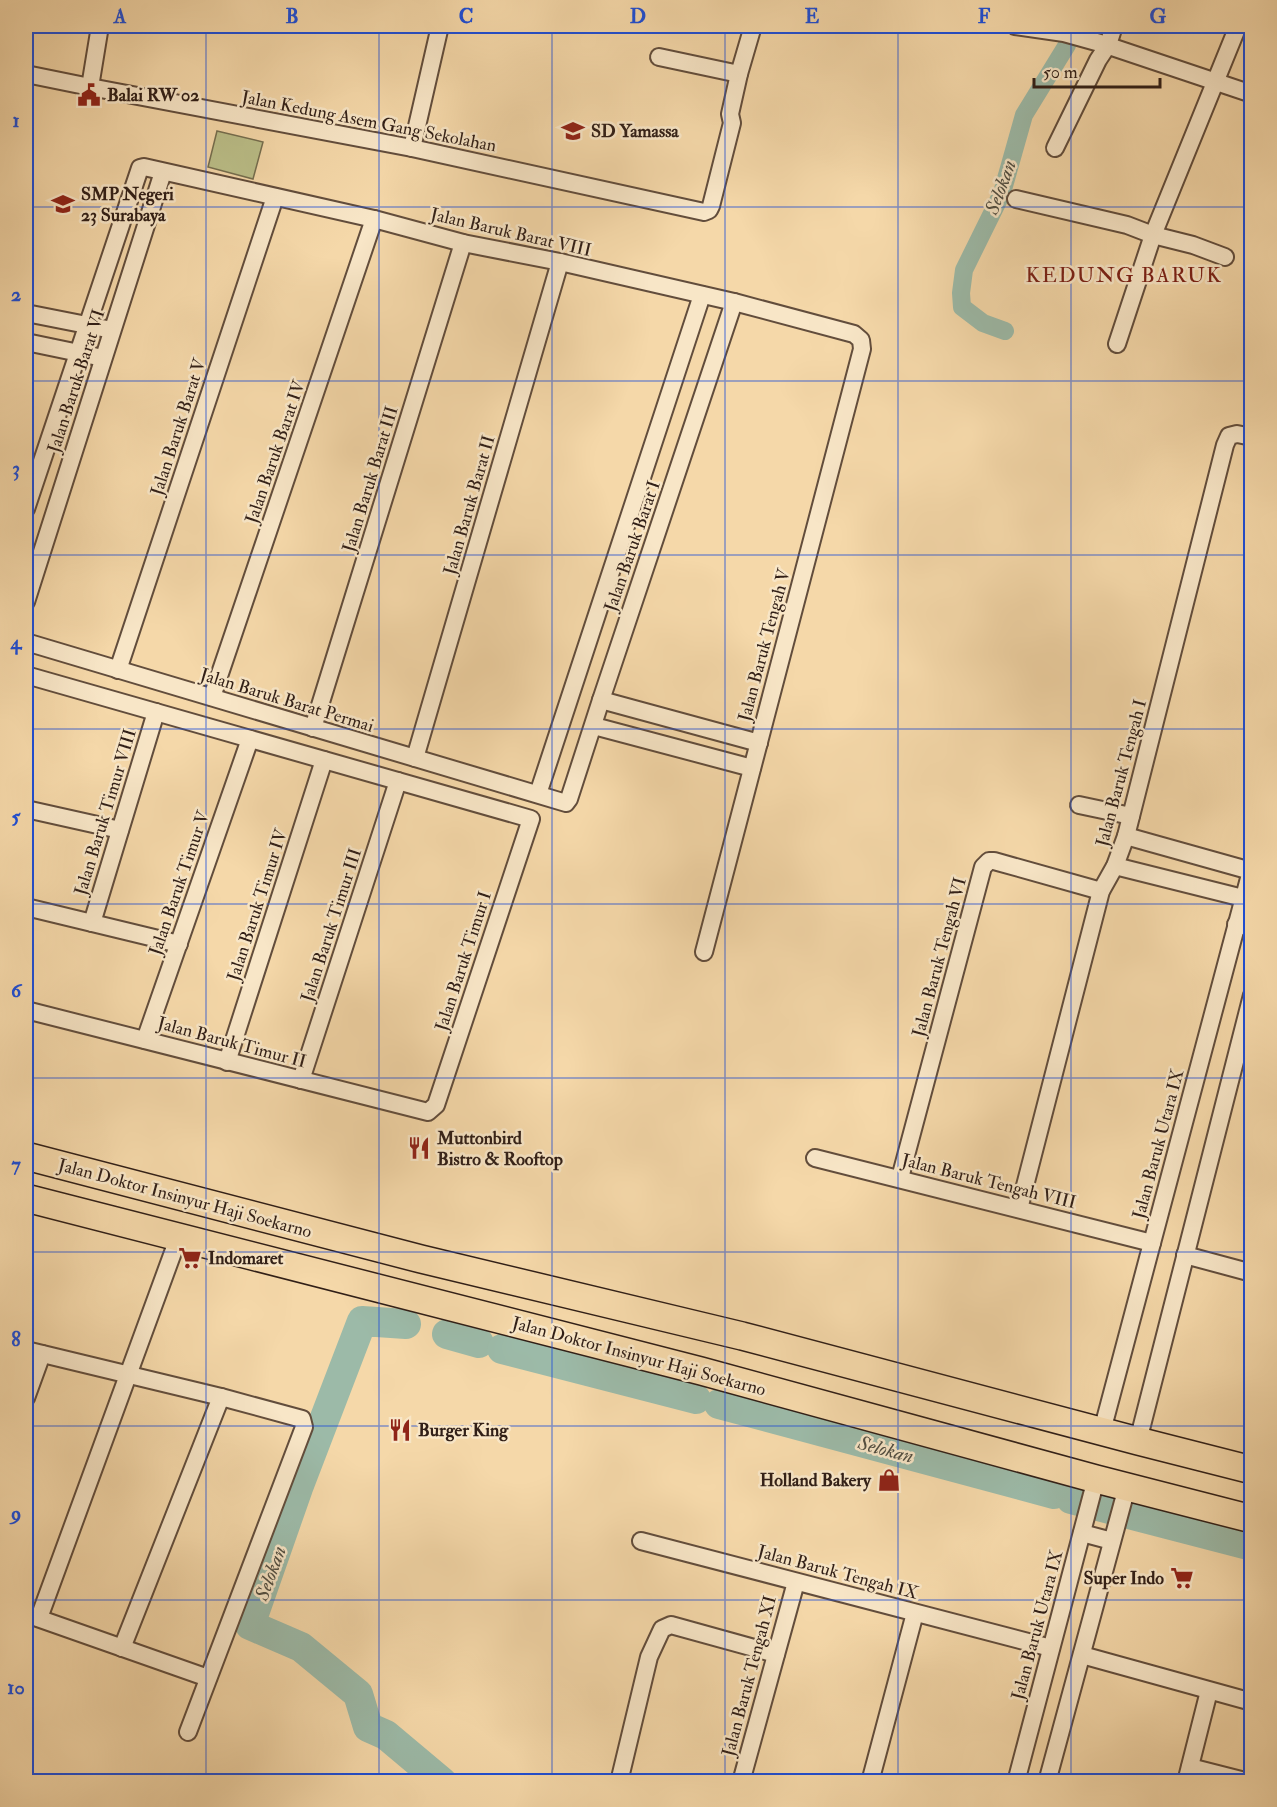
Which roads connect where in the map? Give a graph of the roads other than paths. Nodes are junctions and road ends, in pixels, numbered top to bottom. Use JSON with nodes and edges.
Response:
{"nodes":[{"id":1,"x":100,"y":26,"type":"edge"},
{"id":2,"x":440,"y":26,"type":"edge"},
{"id":3,"x":753,"y":26,"type":"edge"},
{"id":4,"x":1015,"y":26,"type":"edge"},
{"id":5,"x":1114,"y":26,"type":"edge"},
{"id":6,"x":1238,"y":26,"type":"edge"},
{"id":7,"x":1108,"y":45,"type":"junction"},
{"id":8,"x":658,"y":57,"type":"dead end"},
{"id":9,"x":26,"y":74,"type":"edge"},
{"id":10,"x":739,"y":74,"type":"junction"},
{"id":11,"x":1215,"y":82,"type":"junction"},
{"id":12,"x":90,"y":87,"type":"junction"},
{"id":13,"x":1251,"y":94,"type":"edge"},
{"id":14,"x":412,"y":148,"type":"junction"},
{"id":15,"x":1055,"y":148,"type":"dead end"},
{"id":16,"x":140,"y":168,"type":"joint"},
{"id":17,"x":163,"y":172,"type":"junction"},
{"id":18,"x":275,"y":196,"type":"junction"},
{"id":19,"x":1016,"y":199,"type":"dead end"},
{"id":20,"x":374,"y":219,"type":"junction"},
{"id":21,"x":1154,"y":235,"type":"junction"},
{"id":22,"x":464,"y":243,"type":"junction"},
{"id":23,"x":1225,"y":257,"type":"dead end"},
{"id":24,"x":560,"y":262,"type":"junction"},
{"id":25,"x":702,"y":295,"type":"junction"},
{"id":26,"x":734,"y":302,"type":"junction"},
{"id":27,"x":26,"y":313,"type":"edge"},
{"id":28,"x":88,"y":326,"type":"junction"},
{"id":29,"x":112,"y":330,"type":"junction"},
{"id":30,"x":26,"y":342,"type":"edge"},
{"id":31,"x":1118,"y":344,"type":"dead end"},
{"id":32,"x":862,"y":349,"type":"joint"},
{"id":33,"x":78,"y":354,"type":"junction"},
{"id":34,"x":103,"y":358,"type":"junction"},
{"id":35,"x":1251,"y":438,"type":"edge"},
{"id":36,"x":26,"y":509,"type":"edge"},
{"id":37,"x":26,"y":602,"type":"edge"},
{"id":38,"x":26,"y":642,"type":"edge"},
{"id":39,"x":118,"y":670,"type":"junction"},
{"id":40,"x":26,"y":675,"type":"edge"},
{"id":41,"x":212,"y":698,"type":"junction"},
{"id":42,"x":601,"y":700,"type":"junction"},
{"id":43,"x":156,"y":712,"type":"junction"},
{"id":44,"x":594,"y":726,"type":"junction"},
{"id":45,"x":313,"y":728,"type":"junction"},
{"id":46,"x":250,"y":739,"type":"junction"},
{"id":47,"x":759,"y":744,"type":"junction"},
{"id":48,"x":415,"y":758,"type":"junction"},
{"id":49,"x":324,"y":760,"type":"junction"},
{"id":50,"x":752,"y":768,"type":"junction"},
{"id":51,"x":398,"y":781,"type":"junction"},
{"id":52,"x":538,"y":794,"type":"junction"},
{"id":53,"x":566,"y":802,"type":"joint"},
{"id":54,"x":1079,"y":805,"type":"dead end"},
{"id":55,"x":26,"y":809,"type":"edge"},
{"id":56,"x":1131,"y":816,"type":"junction"},
{"id":57,"x":120,"y":830,"type":"junction"},
{"id":58,"x":1126,"y":836,"type":"junction"},
{"id":59,"x":1115,"y":866,"type":"junction"},
{"id":60,"x":1251,"y":869,"type":"edge"},
{"id":61,"x":1101,"y":891,"type":"junction"},
{"id":62,"x":1243,"y":898,"type":"junction"},
{"id":63,"x":26,"y":907,"type":"edge"},
{"id":64,"x":92,"y":923,"type":"junction"},
{"id":65,"x":1244,"y":926,"type":"edge"},
{"id":66,"x":179,"y":944,"type":"junction"},
{"id":67,"x":704,"y":952,"type":"dead end"},
{"id":68,"x":1251,"y":995,"type":"edge"},
{"id":69,"x":26,"y":1010,"type":"edge"},
{"id":70,"x":146,"y":1040,"type":"junction"},
{"id":71,"x":226,"y":1062,"type":"junction"},
{"id":72,"x":301,"y":1080,"type":"junction"},
{"id":73,"x":428,"y":1112,"type":"joint"},
{"id":74,"x":26,"y":1156,"type":"edge"},
{"id":75,"x":816,"y":1158,"type":"dead end"},
{"id":76,"x":900,"y":1178,"type":"junction"},
{"id":77,"x":26,"y":1198,"type":"edge"},
{"id":78,"x":1020,"y":1209,"type":"junction"},
{"id":79,"x":179,"y":1236,"type":"junction"},
{"id":80,"x":1152,"y":1243,"type":"junction"},
{"id":81,"x":362,"y":1244,"type":"junction"},
{"id":82,"x":1185,"y":1255,"type":"junction"},
{"id":83,"x":421,"y":1259,"type":"junction"},
{"id":84,"x":1251,"y":1273,"type":"edge"},
{"id":85,"x":352,"y":1281,"type":"junction"},
{"id":86,"x":407,"y":1295,"type":"junction"},
{"id":87,"x":34,"y":1352,"type":"edge"},
{"id":88,"x":129,"y":1376,"type":"junction"},
{"id":89,"x":221,"y":1397,"type":"junction"},
{"id":90,"x":26,"y":1398,"type":"edge"},
{"id":91,"x":1102,"y":1431,"type":"junction"},
{"id":92,"x":1138,"y":1441,"type":"junction"},
{"id":93,"x":1251,"y":1470,"type":"edge"},
{"id":94,"x":1125,"y":1495,"type":"junction"},
{"id":95,"x":1092,"y":1496,"type":"junction"},
{"id":96,"x":1251,"y":1519,"type":"edge"},
{"id":97,"x":1082,"y":1533,"type":"junction"},
{"id":98,"x":641,"y":1541,"type":"dead end"},
{"id":99,"x":1112,"y":1541,"type":"junction"},
{"id":100,"x":796,"y":1582,"type":"junction"},
{"id":101,"x":915,"y":1613,"type":"junction"},
{"id":102,"x":32,"y":1616,"type":"edge"},
{"id":103,"x":122,"y":1648,"type":"junction"},
{"id":104,"x":1051,"y":1648,"type":"junction"},
{"id":105,"x":776,"y":1654,"type":"junction"},
{"id":106,"x":1082,"y":1654,"type":"junction"},
{"id":107,"x":208,"y":1678,"type":"junction"},
{"id":108,"x":1209,"y":1691,"type":"junction"},
{"id":109,"x":1251,"y":1702,"type":"edge"},
{"id":110,"x":188,"y":1732,"type":"dead end"},
{"id":111,"x":1188,"y":1774,"type":"edge"},
{"id":112,"x":619,"y":1782,"type":"edge"},
{"id":113,"x":741,"y":1782,"type":"edge"},
{"id":114,"x":870,"y":1782,"type":"edge"},
{"id":115,"x":1016,"y":1782,"type":"edge"},
{"id":116,"x":1047,"y":1782,"type":"edge"},
{"id":117,"x":1249,"y":1782,"type":"edge"}],
"edges":[{"from":1,"to":12,"type":"street"},
{"from":2,"to":14,"type":"street"},
{"from":3,"to":10,"type":"street"},
{"from":4,"to":7,"type":"street"},
{"from":5,"to":7,"type":"street"},
{"from":6,"to":11,"type":"street"},
{"from":7,"to":11,"type":"street"},
{"from":7,"to":15,"type":"street"},
{"from":8,"to":10,"type":"street"},
{"from":9,"to":12,"type":"street","name":"Jalan Kedung Asem Gang Sekolahan"},
{"from":10,"to":14,"type":"street","name":"Jalan Kedung Asem Gang Sekolahan"},
{"from":11,"to":13,"type":"street"},
{"from":11,"to":21,"type":"street"},
{"from":12,"to":14,"type":"street","name":"Jalan Kedung Asem Gang Sekolahan"},
{"from":16,"to":17,"type":"street","name":"Jalan Baruk Barat VIII"},
{"from":16,"to":28,"type":"street","name":"Jalan Baruk Barat VI"},
{"from":17,"to":18,"type":"street","name":"Jalan Baruk Barat VIII"},
{"from":17,"to":29,"type":"street","name":"Jalan Baruk Barat VI"},
{"from":18,"to":20,"type":"street","name":"Jalan Baruk Barat VIII"},
{"from":18,"to":39,"type":"street","name":"Jalan Baruk Barat V"},
{"from":19,"to":21,"type":"street"},
{"from":20,"to":22,"type":"street","name":"Jalan Baruk Barat VIII"},
{"from":20,"to":41,"type":"street","name":"Jalan Baruk Barat IV"},
{"from":21,"to":23,"type":"street"},
{"from":21,"to":31,"type":"street"},
{"from":22,"to":24,"type":"street","name":"Jalan Baruk Barat VIII"},
{"from":22,"to":45,"type":"street","name":"Jalan Baruk Barat III"},
{"from":24,"to":25,"type":"street","name":"Jalan Baruk Barat VIII"},
{"from":24,"to":48,"type":"street","name":"Jalan Baruk Barat II"},
{"from":25,"to":26,"type":"street","name":"Jalan Baruk Barat VIII"},
{"from":25,"to":52,"type":"street","name":"Jalan Baruk Barat I"},
{"from":26,"to":32,"type":"street","name":"Jalan Baruk Barat VIII"},
{"from":26,"to":42,"type":"street","name":"Jalan Baruk Barat I"},
{"from":27,"to":28,"type":"street"},
{"from":28,"to":29,"type":"street"},
{"from":28,"to":33,"type":"street","name":"Jalan Baruk Barat VI"},
{"from":29,"to":34,"type":"street","name":"Jalan Baruk Barat VI"},
{"from":30,"to":33,"type":"street"},
{"from":32,"to":47,"type":"street","name":"Jalan Baruk Tengah V"},
{"from":33,"to":34,"type":"street"},
{"from":33,"to":36,"type":"street","name":"Jalan Baruk Barat VI"},
{"from":34,"to":37,"type":"street","name":"Jalan Baruk Barat VI"},
{"from":35,"to":56,"type":"street","name":"Jalan Baruk Tengah I"},
{"from":38,"to":39,"type":"street","name":"Jalan Baruk Barat Permai"},
{"from":39,"to":41,"type":"street","name":"Jalan Baruk Barat Permai"},
{"from":40,"to":43,"type":"street"},
{"from":41,"to":45,"type":"street","name":"Jalan Baruk Barat Permai"},
{"from":42,"to":44,"type":"street","name":"Jalan Baruk Barat I"},
{"from":42,"to":47,"type":"street"},
{"from":43,"to":46,"type":"street"},
{"from":43,"to":57,"type":"street","name":"Jalan Baruk Timur VIII"},
{"from":44,"to":50,"type":"street"},
{"from":44,"to":53,"type":"street","name":"Jalan Baruk Barat I"},
{"from":45,"to":48,"type":"street","name":"Jalan Baruk Barat Permai"},
{"from":46,"to":49,"type":"street"},
{"from":46,"to":66,"type":"street","name":"Jalan Baruk Timur V"},
{"from":47,"to":50,"type":"street","name":"Jalan Baruk Tengah V"},
{"from":48,"to":52,"type":"street","name":"Jalan Baruk Barat Permai"},
{"from":49,"to":51,"type":"street"},
{"from":49,"to":71,"type":"street","name":"Jalan Baruk Timur IV"},
{"from":50,"to":67,"type":"street","name":"Jalan Baruk Tengah V"},
{"from":51,"to":72,"type":"street","name":"Jalan Baruk Timur III"},
{"from":51,"to":73,"type":"street","name":"Jalan Baruk Timur I"},
{"from":52,"to":53,"type":"street","name":"Jalan Baruk Barat Permai"},
{"from":54,"to":56,"type":"street"},
{"from":55,"to":57,"type":"street"},
{"from":56,"to":58,"type":"street","name":"Jalan Baruk Tengah I"},
{"from":57,"to":64,"type":"street","name":"Jalan Baruk Timur VIII"},
{"from":58,"to":59,"type":"street","name":"Jalan Baruk Tengah I"},
{"from":58,"to":60,"type":"street"},
{"from":59,"to":61,"type":"street","name":"Jalan Baruk Tengah I"},
{"from":59,"to":62,"type":"street"},
{"from":60,"to":62,"type":"street","name":"Jalan Baruk Utara IX"},
{"from":61,"to":76,"type":"street","name":"Jalan Baruk Tengah VI"},
{"from":61,"to":78,"type":"street","name":"Jalan Baruk Tengah I"},
{"from":62,"to":65,"type":"street","name":"Jalan Baruk Utara IX"},
{"from":63,"to":64,"type":"street"},
{"from":64,"to":66,"type":"street"},
{"from":65,"to":80,"type":"street","name":"Jalan Baruk Utara IX"},
{"from":66,"to":70,"type":"street","name":"Jalan Baruk Timur V"},
{"from":68,"to":82,"type":"street"},
{"from":69,"to":70,"type":"street","name":"Jalan Baruk Timur II"},
{"from":70,"to":71,"type":"street","name":"Jalan Baruk Timur II"},
{"from":71,"to":72,"type":"street","name":"Jalan Baruk Timur II"},
{"from":72,"to":73,"type":"street","name":"Jalan Baruk Timur II"},
{"from":74,"to":81,"type":"main road","name":"Jalan Doktor Insinyur Haji Soekarno"},
{"from":75,"to":76,"type":"street","name":"Jalan Baruk Tengah VIII"},
{"from":76,"to":78,"type":"street","name":"Jalan Baruk Tengah VIII"},
{"from":77,"to":79,"type":"main road","name":"Jalan Doktor Insinyur Haji Soekarno"},
{"from":78,"to":80,"type":"street","name":"Jalan Baruk Tengah VIII"},
{"from":79,"to":85,"type":"main road","name":"Jalan Doktor Insinyur Haji Soekarno"},
{"from":79,"to":88,"type":"street"},
{"from":80,"to":91,"type":"street","name":"Jalan Baruk Utara IX"},
{"from":81,"to":83,"type":"main road","name":"Jalan Doktor Insinyur Haji Soekarno"},
{"from":81,"to":85,"type":"main road"},
{"from":82,"to":84,"type":"street"},
{"from":82,"to":92,"type":"street"},
{"from":83,"to":86,"type":"main road"},
{"from":83,"to":91,"type":"main road","name":"Jalan Doktor Insinyur Haji Soekarno"},
{"from":85,"to":86,"type":"main road","name":"Jalan Doktor Insinyur Haji Soekarno"},
{"from":86,"to":95,"type":"main road","name":"Jalan Doktor Insinyur Haji Soekarno"},
{"from":87,"to":88,"type":"street"},
{"from":87,"to":90,"type":"street"},
{"from":88,"to":89,"type":"street"},
{"from":88,"to":102,"type":"street"},
{"from":89,"to":103,"type":"street"},
{"from":89,"to":107,"type":"street"},
{"from":91,"to":92,"type":"main road","name":"Jalan Doktor Insinyur Haji Soekarno"},
{"from":92,"to":93,"type":"main road","name":"Jalan Doktor Insinyur Haji Soekarno"},
{"from":94,"to":95,"type":"main road","name":"Jalan Doktor Insinyur Haji Soekarno"},
{"from":94,"to":96,"type":"main road","name":"Jalan Doktor Insinyur Haji Soekarno"},
{"from":94,"to":99,"type":"street"},
{"from":95,"to":97,"type":"street","name":"Jalan Baruk Utara IX"},
{"from":97,"to":99,"type":"street"},
{"from":97,"to":104,"type":"street","name":"Jalan Baruk Utara IX"},
{"from":98,"to":100,"type":"street","name":"Jalan Baruk Tengah IX"},
{"from":99,"to":106,"type":"street"},
{"from":100,"to":101,"type":"street","name":"Jalan Baruk Tengah IX"},
{"from":100,"to":105,"type":"street","name":"Jalan Baruk Tengah XI"},
{"from":101,"to":104,"type":"street","name":"Jalan Baruk Tengah IX"},
{"from":101,"to":114,"type":"street"},
{"from":102,"to":103,"type":"street"},
{"from":103,"to":107,"type":"street"},
{"from":104,"to":115,"type":"street","name":"Jalan Baruk Utara IX"},
{"from":105,"to":112,"type":"street"},
{"from":105,"to":113,"type":"street","name":"Jalan Baruk Tengah XI"},
{"from":106,"to":108,"type":"street"},
{"from":106,"to":116,"type":"street"},
{"from":107,"to":110,"type":"street"},
{"from":108,"to":109,"type":"street"},
{"from":108,"to":111,"type":"street"},
{"from":111,"to":117,"type":"street"}]}
